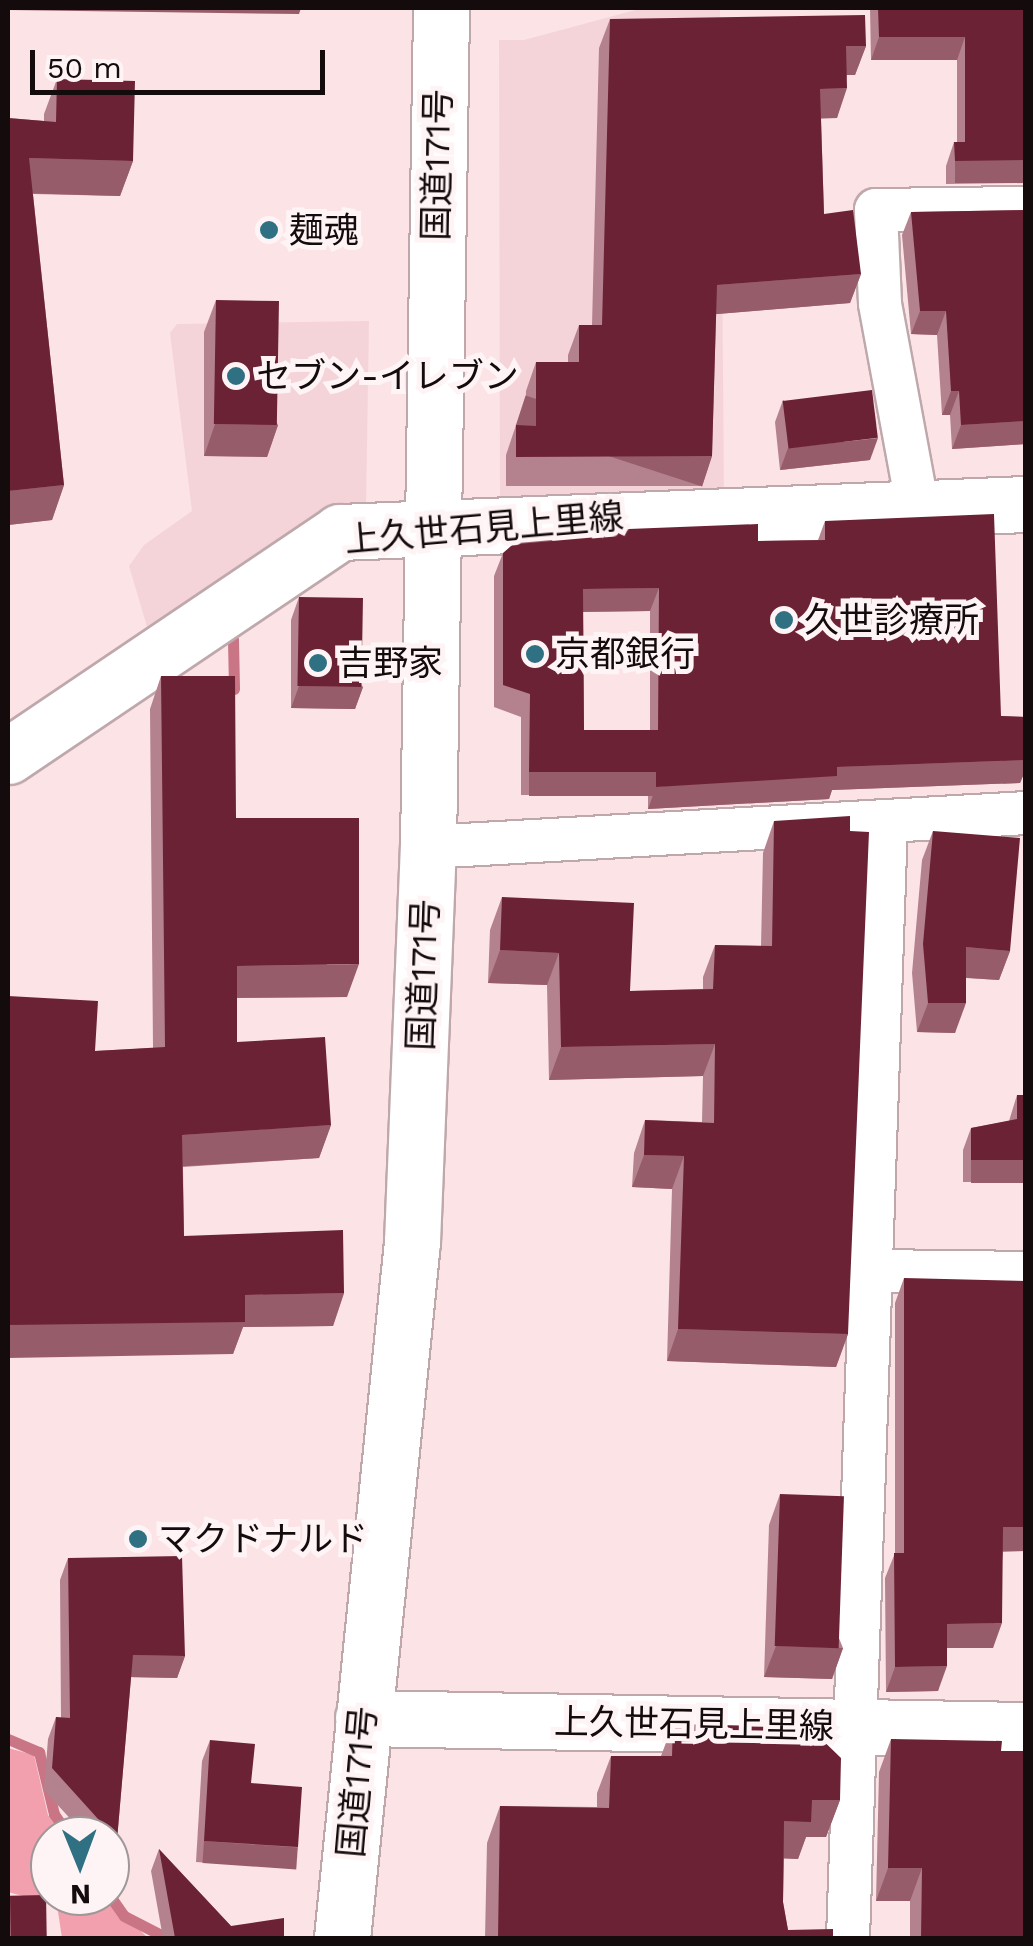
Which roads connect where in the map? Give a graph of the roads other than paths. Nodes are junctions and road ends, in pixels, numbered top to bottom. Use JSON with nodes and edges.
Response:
{"nodes":[{"id":1,"x":441,"y":8,"type":"edge"},
{"id":2,"x":1026,"y":208,"type":"edge"},
{"id":3,"x":1026,"y":504,"type":"edge"},
{"id":4,"x":918,"y":509,"type":"junction"},
{"id":5,"x":430,"y":530,"type":"junction"},
{"id":6,"x":32,"y":739,"type":"edge"},
{"id":7,"x":1026,"y":813,"type":"edge"},
{"id":8,"x":886,"y":822,"type":"junction"},
{"id":9,"x":428,"y":847,"type":"junction"},
{"id":10,"x":871,"y":1271,"type":"junction"},
{"id":11,"x":1026,"y":1273,"type":"edge"},
{"id":12,"x":363,"y":1718,"type":"junction"},
{"id":13,"x":854,"y":1726,"type":"junction"},
{"id":14,"x":1026,"y":1730,"type":"edge"},
{"id":15,"x":342,"y":1938,"type":"edge"},
{"id":16,"x":848,"y":1938,"type":"edge"}],
"edges":[{"from":1,"to":5,"type":"main road","name":"国道171号"},
{"from":2,"to":4,"type":"street"},
{"from":3,"to":4,"type":"main road","name":"上久世石見上里線"},
{"from":4,"to":5,"type":"main road","name":"上久世石見上里線"},
{"from":5,"to":6,"type":"main road","name":"上久世石見上里線"},
{"from":5,"to":9,"type":"main road","name":"国道171号"},
{"from":7,"to":8,"type":"street"},
{"from":8,"to":9,"type":"street"},
{"from":8,"to":10,"type":"street"},
{"from":9,"to":12,"type":"main road","name":"国道171号"},
{"from":10,"to":11,"type":"street"},
{"from":10,"to":13,"type":"street"},
{"from":12,"to":13,"type":"main road","name":"上久世石見上里線"},
{"from":12,"to":15,"type":"main road","name":"国道171号"},
{"from":13,"to":14,"type":"main road","name":"上久世石見上里線"},
{"from":13,"to":16,"type":"street"}]}
